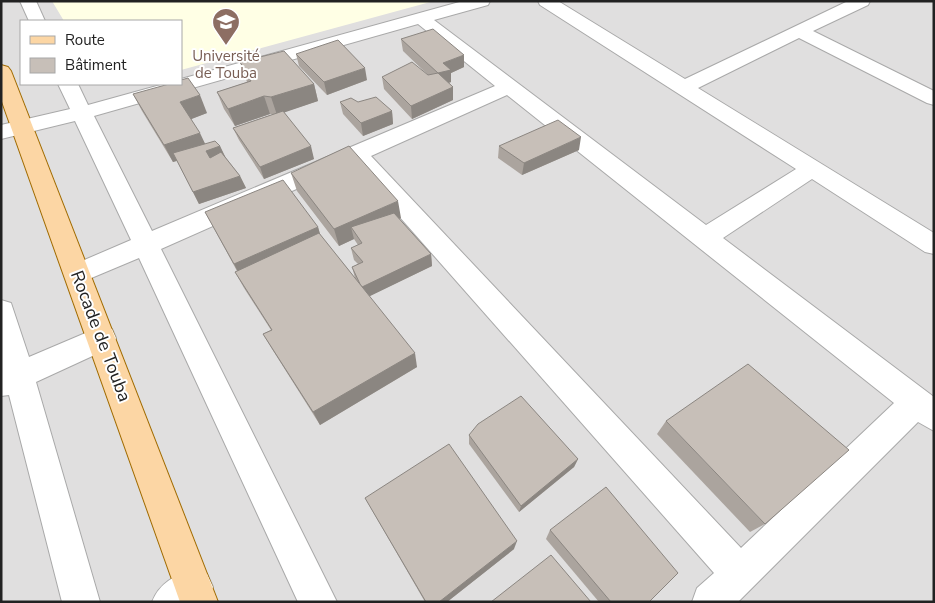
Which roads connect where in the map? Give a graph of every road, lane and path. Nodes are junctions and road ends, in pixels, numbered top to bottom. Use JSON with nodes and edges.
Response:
{"nodes":[{"id":1,"x":28,"y":1,"type":"edge"},
{"id":2,"x":482,"y":1,"type":"edge"},
{"id":3,"x":546,"y":1,"type":"edge"},
{"id":4,"x":862,"y":1,"type":"edge"},
{"id":5,"x":422,"y":19,"type":"junction"},
{"id":6,"x":38,"y":20,"type":"edge"},
{"id":7,"x":800,"y":32,"type":"junction"},
{"id":8,"x":1,"y":71,"type":"edge"},
{"id":9,"x":68,"y":85,"type":"edge"},
{"id":10,"x":181,"y":85,"type":"edge"},
{"id":11,"x":182,"y":85,"type":"edge"},
{"id":12,"x":510,"y":86,"type":"junction"},
{"id":13,"x":684,"y":87,"type":"junction"},
{"id":14,"x":934,"y":99,"type":"edge"},
{"id":15,"x":82,"y":112,"type":"junction"},
{"id":16,"x":12,"y":129,"type":"edge"},
{"id":17,"x":356,"y":153,"type":"junction"},
{"id":18,"x":812,"y":169,"type":"junction"},
{"id":19,"x":704,"y":238,"type":"junction"},
{"id":20,"x":145,"y":243,"type":"junction"},
{"id":21,"x":934,"y":245,"type":"edge"},
{"id":22,"x":77,"y":274,"type":"junction"},
{"id":23,"x":1,"y":311,"type":"edge"},
{"id":24,"x":102,"y":338,"type":"junction"},
{"id":25,"x":10,"y":380,"type":"edge"},
{"id":26,"x":925,"y":409,"type":"edge"},
{"id":27,"x":740,"y":574,"type":"junction"},
{"id":28,"x":188,"y":597,"type":"edge"},
{"id":29,"x":81,"y":602,"type":"edge"},
{"id":30,"x":318,"y":602,"type":"edge"},
{"id":31,"x":711,"y":602,"type":"edge"}],
"edges":[{"from":1,"to":6,"type":"street"},
{"from":2,"to":5,"type":"street"},
{"from":3,"to":13,"type":"street"},
{"from":4,"to":7,"type":"street"},
{"from":5,"to":11,"type":"street"},
{"from":5,"to":12,"type":"street"},
{"from":7,"to":13,"type":"street"},
{"from":7,"to":14,"type":"street"},
{"from":8,"to":16,"type":"main road","name":"Rocade de Touba"},
{"from":9,"to":15,"type":"street"},
{"from":10,"to":15,"type":"street"},
{"from":12,"to":17,"type":"street"},
{"from":12,"to":19,"type":"street"},
{"from":13,"to":18,"type":"street"},
{"from":15,"to":16,"type":"street"},
{"from":15,"to":20,"type":"street"},
{"from":16,"to":22,"type":"main road","name":"Rocade de Touba"},
{"from":17,"to":20,"type":"street"},
{"from":17,"to":27,"type":"street"},
{"from":18,"to":19,"type":"street"},
{"from":18,"to":21,"type":"street"},
{"from":19,"to":26,"type":"street"},
{"from":20,"to":22,"type":"street"},
{"from":20,"to":30,"type":"street"},
{"from":22,"to":24,"type":"main road","name":"Rocade de Touba"},
{"from":23,"to":25,"type":"street"},
{"from":24,"to":25,"type":"street"},
{"from":24,"to":28,"type":"main road","name":"Rocade de Touba"},
{"from":25,"to":29,"type":"street"},
{"from":26,"to":27,"type":"street"},
{"from":27,"to":31,"type":"street"}]}
